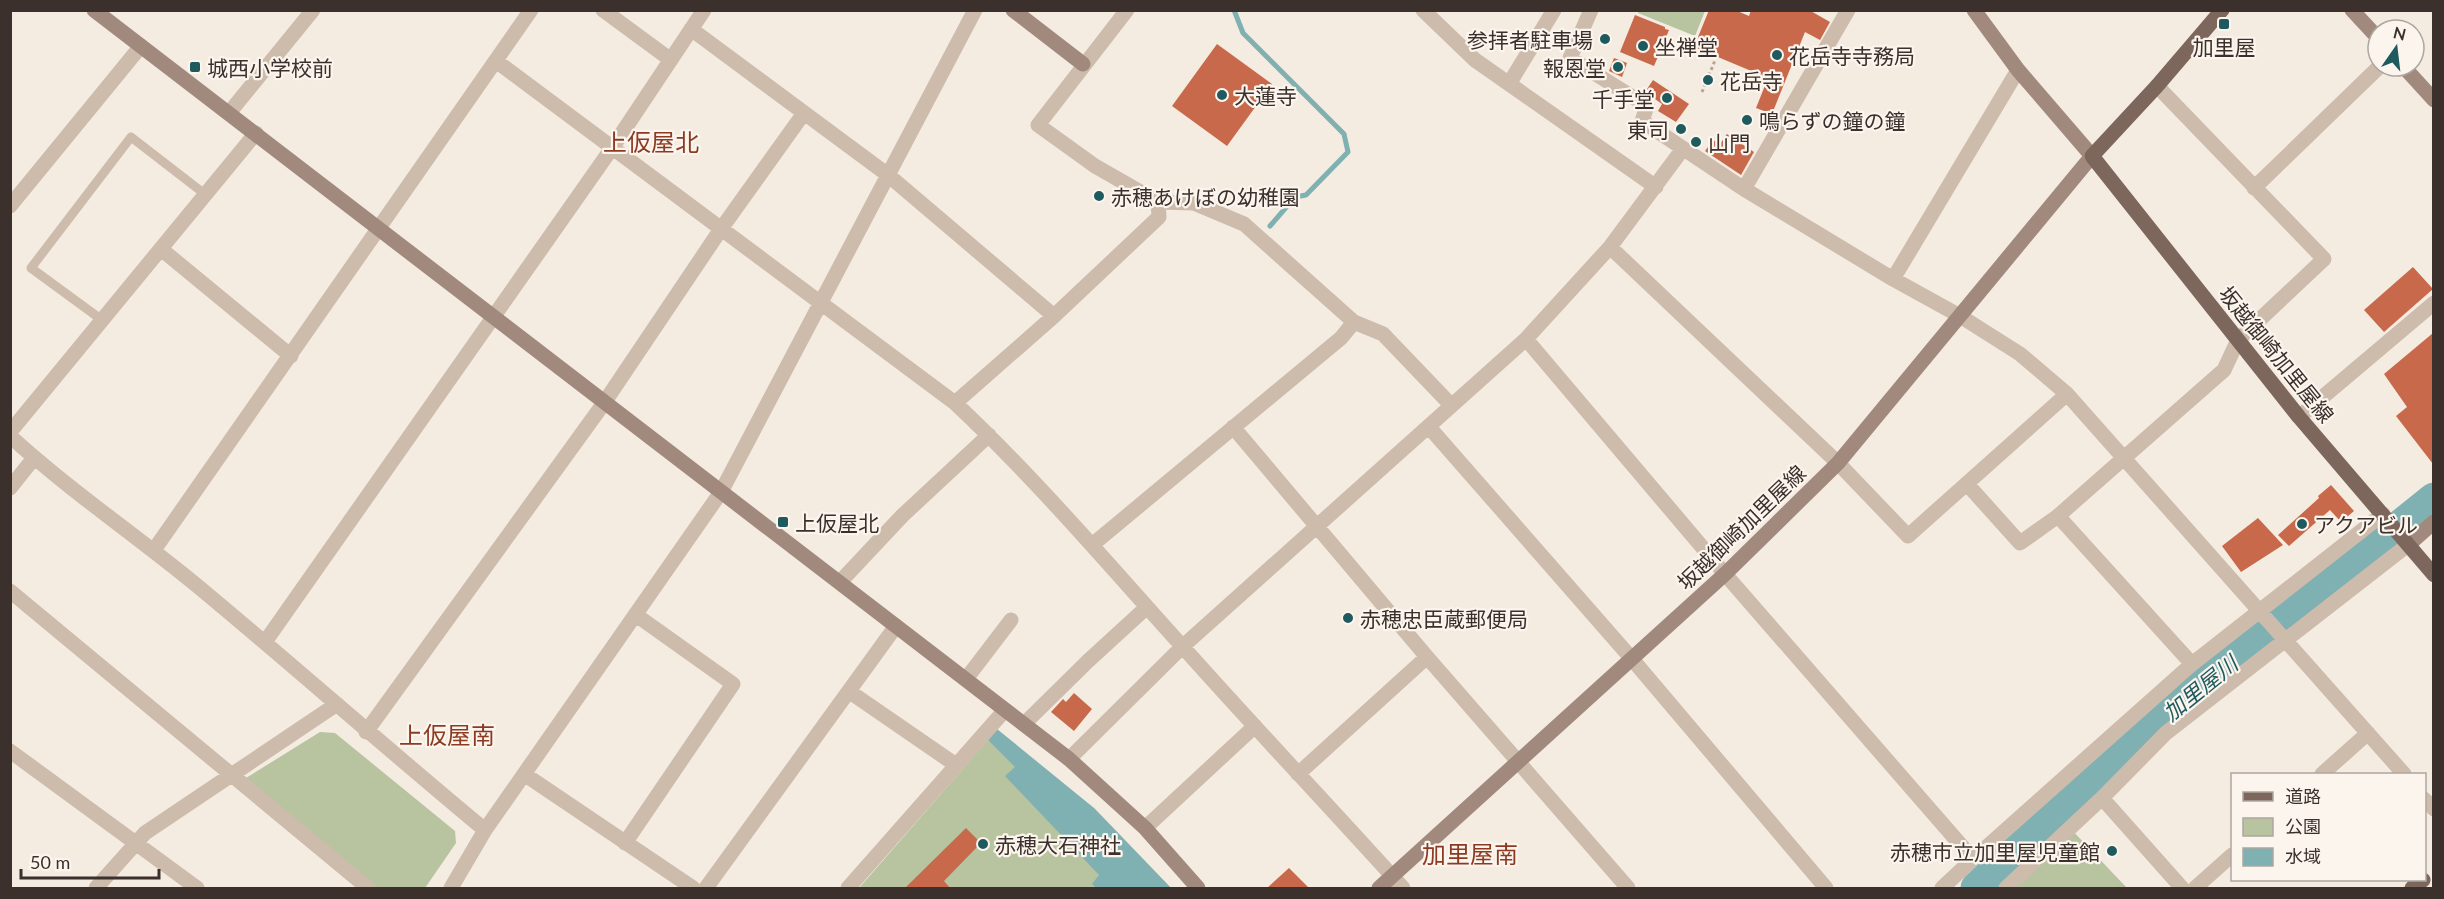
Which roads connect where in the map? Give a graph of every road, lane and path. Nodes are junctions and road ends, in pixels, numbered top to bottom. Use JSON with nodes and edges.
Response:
{"nodes":[{"id":1,"x":94,"y":10,"type":"edge"},
{"id":2,"x":313,"y":10,"type":"edge"},
{"id":3,"x":531,"y":10,"type":"edge"},
{"id":4,"x":603,"y":10,"type":"edge"},
{"id":5,"x":704,"y":10,"type":"edge"},
{"id":6,"x":975,"y":10,"type":"edge"},
{"id":7,"x":1012,"y":10,"type":"edge"},
{"id":8,"x":1127,"y":10,"type":"edge"},
{"id":9,"x":1423,"y":10,"type":"edge"},
{"id":10,"x":1554,"y":10,"type":"edge"},
{"id":11,"x":1591,"y":10,"type":"edge"},
{"id":12,"x":1848,"y":10,"type":"edge"},
{"id":13,"x":2222,"y":10,"type":"edge"},
{"id":14,"x":2352,"y":10,"type":"edge"},
{"id":15,"x":1981,"y":15,"type":"edge"},
{"id":16,"x":2366,"y":25,"type":"edge"},
{"id":17,"x":691,"y":29,"type":"junction"},
{"id":18,"x":141,"y":46,"type":"junction"},
{"id":19,"x":1716,"y":58,"type":"dead end"},
{"id":20,"x":671,"y":60,"type":"junction"},
{"id":21,"x":496,"y":61,"type":"junction"},
{"id":22,"x":1083,"y":64,"type":"junction"},
{"id":23,"x":2018,"y":70,"type":"junction"},
{"id":24,"x":2368,"y":78,"type":"edge"},
{"id":25,"x":2414,"y":78,"type":"edge"},
{"id":26,"x":1509,"y":84,"type":"junction"},
{"id":27,"x":2157,"y":86,"type":"junction"},
{"id":28,"x":1702,"y":92,"type":"dead end"},
{"id":29,"x":2433,"y":100,"type":"edge"},
{"id":30,"x":229,"y":112,"type":"junction"},
{"id":31,"x":804,"y":113,"type":"junction"},
{"id":32,"x":256,"y":134,"type":"junction"},
{"id":33,"x":612,"y":148,"type":"junction"},
{"id":34,"x":1682,"y":150,"type":"junction"},
{"id":35,"x":2092,"y":156,"type":"junction"},
{"id":36,"x":888,"y":175,"type":"junction"},
{"id":37,"x":1656,"y":187,"type":"junction"},
{"id":38,"x":2254,"y":188,"type":"junction"},
{"id":39,"x":1744,"y":189,"type":"junction"},
{"id":40,"x":206,"y":195,"type":"junction"},
{"id":41,"x":1158,"y":202,"type":"junction"},
{"id":42,"x":10,"y":206,"type":"edge"},
{"id":43,"x":380,"y":229,"type":"junction"},
{"id":44,"x":721,"y":229,"type":"junction"},
{"id":45,"x":1610,"y":247,"type":"junction"},
{"id":46,"x":160,"y":249,"type":"junction"},
{"id":47,"x":1893,"y":279,"type":"junction"},
{"id":48,"x":820,"y":303,"type":"junction"},
{"id":49,"x":2433,"y":303,"type":"edge"},
{"id":50,"x":492,"y":316,"type":"junction"},
{"id":51,"x":1054,"y":316,"type":"junction"},
{"id":52,"x":1960,"y":316,"type":"junction"},
{"id":53,"x":102,"y":320,"type":"junction"},
{"id":54,"x":1354,"y":322,"type":"junction"},
{"id":55,"x":1526,"y":339,"type":"junction"},
{"id":56,"x":2238,"y":340,"type":"junction"},
{"id":57,"x":291,"y":356,"type":"junction"},
{"id":58,"x":2067,"y":394,"type":"junction"},
{"id":59,"x":604,"y":403,"type":"junction"},
{"id":60,"x":955,"y":403,"type":"junction"},
{"id":61,"x":1451,"y":405,"type":"junction"},
{"id":62,"x":2299,"y":417,"type":"junction"},
{"id":63,"x":1233,"y":427,"type":"junction"},
{"id":64,"x":1429,"y":427,"type":"junction"},
{"id":65,"x":10,"y":434,"type":"edge"},
{"id":66,"x":989,"y":435,"type":"junction"},
{"id":67,"x":34,"y":458,"type":"junction"},
{"id":68,"x":2124,"y":458,"type":"junction"},
{"id":69,"x":1838,"y":463,"type":"junction"},
{"id":70,"x":1967,"y":484,"type":"junction"},
{"id":71,"x":10,"y":488,"type":"edge"},
{"id":72,"x":721,"y":492,"type":"junction"},
{"id":73,"x":2383,"y":514,"type":"junction"},
{"id":74,"x":2058,"y":516,"type":"junction"},
{"id":75,"x":2433,"y":522,"type":"edge"},
{"id":76,"x":1317,"y":528,"type":"junction"},
{"id":77,"x":2409,"y":544,"type":"junction"},
{"id":78,"x":1092,"y":545,"type":"junction"},
{"id":79,"x":154,"y":550,"type":"junction"},
{"id":80,"x":1725,"y":574,"type":"junction"},
{"id":81,"x":2433,"y":574,"type":"edge"},
{"id":82,"x":840,"y":582,"type":"junction"},
{"id":83,"x":10,"y":591,"type":"edge"},
{"id":84,"x":1147,"y":607,"type":"junction"},
{"id":85,"x":2261,"y":610,"type":"junction"},
{"id":86,"x":636,"y":615,"type":"junction"},
{"id":87,"x":1011,"y":620,"type":"dead end"},
{"id":88,"x":896,"y":626,"type":"junction"},
{"id":89,"x":2286,"y":641,"type":"junction"},
{"id":90,"x":265,"y":642,"type":"junction"},
{"id":91,"x":1182,"y":647,"type":"junction"},
{"id":92,"x":1427,"y":657,"type":"junction"},
{"id":93,"x":1632,"y":659,"type":"junction"},
{"id":94,"x":2192,"y":664,"type":"junction"},
{"id":95,"x":966,"y":679,"type":"junction"},
{"id":96,"x":850,"y":692,"type":"junction"},
{"id":97,"x":337,"y":704,"type":"junction"},
{"id":98,"x":1005,"y":710,"type":"junction"},
{"id":99,"x":1024,"y":724,"type":"junction"},
{"id":100,"x":1255,"y":726,"type":"junction"},
{"id":101,"x":366,"y":732,"type":"junction"},
{"id":102,"x":2368,"y":733,"type":"junction"},
{"id":103,"x":10,"y":751,"type":"edge"},
{"id":104,"x":1069,"y":759,"type":"junction"},
{"id":105,"x":1519,"y":762,"type":"junction"},
{"id":106,"x":956,"y":765,"type":"junction"},
{"id":107,"x":2323,"y":773,"type":"edge"},
{"id":108,"x":2403,"y":773,"type":"edge"},
{"id":109,"x":230,"y":774,"type":"junction"},
{"id":110,"x":524,"y":774,"type":"junction"},
{"id":111,"x":1298,"y":774,"type":"junction"},
{"id":112,"x":2102,"y":798,"type":"junction"},
{"id":113,"x":1145,"y":828,"type":"junction"},
{"id":114,"x":485,"y":830,"type":"junction"},
{"id":115,"x":136,"y":843,"type":"junction"},
{"id":116,"x":625,"y":843,"type":"junction"},
{"id":117,"x":2231,"y":856,"type":"edge"},
{"id":118,"x":1972,"y":859,"type":"junction"},
{"id":119,"x":1392,"y":876,"type":"junction"},
{"id":120,"x":96,"y":888,"type":"edge"},
{"id":121,"x":197,"y":888,"type":"edge"},
{"id":122,"x":368,"y":888,"type":"edge"},
{"id":123,"x":451,"y":888,"type":"edge"},
{"id":124,"x":693,"y":888,"type":"edge"},
{"id":125,"x":706,"y":888,"type":"edge"},
{"id":126,"x":848,"y":888,"type":"edge"},
{"id":127,"x":1198,"y":888,"type":"edge"},
{"id":128,"x":1379,"y":888,"type":"edge"},
{"id":129,"x":1404,"y":888,"type":"edge"},
{"id":130,"x":1628,"y":888,"type":"edge"},
{"id":131,"x":1826,"y":888,"type":"edge"},
{"id":132,"x":1942,"y":888,"type":"edge"},
{"id":133,"x":2006,"y":888,"type":"edge"},
{"id":134,"x":2182,"y":888,"type":"edge"},
{"id":135,"x":2195,"y":888,"type":"edge"}],
"edges":[{"from":1,"to":18,"type":"street"},
{"from":2,"to":30,"type":"street"},
{"from":3,"to":21,"type":"street"},
{"from":4,"to":20,"type":"street"},
{"from":5,"to":17,"type":"street"},
{"from":6,"to":36,"type":"street"},
{"from":7,"to":22,"type":"street"},
{"from":8,"to":22,"type":"street"},
{"from":9,"to":26,"type":"street"},
{"from":10,"to":26,"type":"street"},
{"from":11,"to":34,"type":"street"},
{"from":12,"to":39,"type":"street"},
{"from":13,"to":27,"type":"main road","name":"坂越御崎加里屋線"},
{"from":14,"to":16,"type":"street"},
{"from":15,"to":23,"type":"street"},
{"from":17,"to":20,"type":"street"},
{"from":17,"to":31,"type":"street"},
{"from":18,"to":30,"type":"street"},
{"from":18,"to":42,"type":"street"},
{"from":19,"to":28,"type":"path"},
{"from":20,"to":33,"type":"street"},
{"from":21,"to":33,"type":"street"},
{"from":21,"to":43,"type":"street"},
{"from":22,"to":41,"type":"street"},
{"from":23,"to":35,"type":"street"},
{"from":23,"to":47,"type":"street"},
{"from":24,"to":38,"type":"street"},
{"from":25,"to":29,"type":"street"},
{"from":26,"to":37,"type":"street"},
{"from":27,"to":35,"type":"main road","name":"坂越御崎加里屋線"},
{"from":27,"to":38,"type":"street"},
{"from":30,"to":32,"type":"street"},
{"from":31,"to":36,"type":"street"},
{"from":31,"to":44,"type":"street"},
{"from":32,"to":40,"type":"street"},
{"from":32,"to":43,"type":"street"},
{"from":33,"to":44,"type":"street"},
{"from":33,"to":50,"type":"street"},
{"from":34,"to":37,"type":"street"},
{"from":34,"to":39,"type":"street"},
{"from":35,"to":52,"type":"street","name":"坂越御崎加里屋線"},
{"from":35,"to":56,"type":"main road","name":"坂越御崎加里屋線"},
{"from":36,"to":48,"type":"street"},
{"from":36,"to":51,"type":"street"},
{"from":37,"to":45,"type":"street"},
{"from":38,"to":56,"type":"street"},
{"from":39,"to":47,"type":"street"},
{"from":40,"to":46,"type":"street"},
{"from":40,"to":53,"type":"lane"},
{"from":41,"to":51,"type":"street"},
{"from":41,"to":54,"type":"street"},
{"from":43,"to":50,"type":"street"},
{"from":43,"to":57,"type":"street"},
{"from":44,"to":48,"type":"street"},
{"from":44,"to":59,"type":"street"},
{"from":45,"to":55,"type":"street"},
{"from":45,"to":69,"type":"street"},
{"from":46,"to":53,"type":"street"},
{"from":46,"to":57,"type":"street"},
{"from":47,"to":52,"type":"street"},
{"from":48,"to":60,"type":"street"},
{"from":48,"to":72,"type":"street"},
{"from":49,"to":62,"type":"street"},
{"from":50,"to":59,"type":"street"},
{"from":50,"to":90,"type":"street"},
{"from":51,"to":60,"type":"street"},
{"from":52,"to":58,"type":"street"},
{"from":52,"to":69,"type":"street","name":"坂越御崎加里屋線"},
{"from":53,"to":65,"type":"street"},
{"from":54,"to":61,"type":"street"},
{"from":54,"to":63,"type":"street"},
{"from":55,"to":61,"type":"street"},
{"from":55,"to":80,"type":"street"},
{"from":56,"to":62,"type":"main road","name":"坂越御崎加里屋線"},
{"from":56,"to":68,"type":"street"},
{"from":57,"to":79,"type":"street"},
{"from":58,"to":68,"type":"street"},
{"from":58,"to":70,"type":"street"},
{"from":59,"to":72,"type":"street"},
{"from":59,"to":101,"type":"street"},
{"from":60,"to":66,"type":"street"},
{"from":61,"to":64,"type":"street"},
{"from":62,"to":73,"type":"main road","name":"坂越御崎加里屋線"},
{"from":63,"to":76,"type":"street"},
{"from":63,"to":78,"type":"street"},
{"from":64,"to":76,"type":"street"},
{"from":64,"to":93,"type":"street"},
{"from":65,"to":67,"type":"street"},
{"from":66,"to":78,"type":"street"},
{"from":66,"to":82,"type":"street"},
{"from":67,"to":71,"type":"street"},
{"from":67,"to":79,"type":"street"},
{"from":68,"to":74,"type":"street"},
{"from":68,"to":85,"type":"street"},
{"from":69,"to":70,"type":"street"},
{"from":69,"to":80,"type":"street","name":"坂越御崎加里屋線"},
{"from":70,"to":74,"type":"street"},
{"from":72,"to":82,"type":"street"},
{"from":72,"to":86,"type":"street"},
{"from":73,"to":77,"type":"main road","name":"坂越御崎加里屋線"},
{"from":73,"to":85,"type":"street"},
{"from":74,"to":94,"type":"street"},
{"from":75,"to":77,"type":"street"},
{"from":76,"to":91,"type":"street"},
{"from":76,"to":92,"type":"street"},
{"from":77,"to":81,"type":"main road","name":"坂越御崎加里屋線"},
{"from":77,"to":89,"type":"street"},
{"from":78,"to":84,"type":"street"},
{"from":79,"to":90,"type":"street"},
{"from":80,"to":93,"type":"street","name":"坂越御崎加里屋線"},
{"from":80,"to":118,"type":"street"},
{"from":82,"to":88,"type":"street"},
{"from":83,"to":109,"type":"street"},
{"from":84,"to":91,"type":"street"},
{"from":84,"to":99,"type":"street"},
{"from":85,"to":89,"type":"street"},
{"from":85,"to":94,"type":"street"},
{"from":86,"to":110,"type":"street"},
{"from":86,"to":116,"type":"street"},
{"from":87,"to":95,"type":"street"},
{"from":88,"to":95,"type":"street"},
{"from":88,"to":96,"type":"street"},
{"from":89,"to":102,"type":"street"},
{"from":89,"to":112,"type":"street"},
{"from":90,"to":97,"type":"street"},
{"from":91,"to":100,"type":"street"},
{"from":91,"to":104,"type":"street"},
{"from":92,"to":105,"type":"street"},
{"from":92,"to":111,"type":"street"},
{"from":93,"to":105,"type":"street","name":"坂越御崎加里屋線"},
{"from":93,"to":131,"type":"street"},
{"from":94,"to":118,"type":"street"},
{"from":95,"to":98,"type":"street"},
{"from":96,"to":106,"type":"street"},
{"from":96,"to":125,"type":"street"},
{"from":97,"to":101,"type":"street"},
{"from":97,"to":109,"type":"street"},
{"from":98,"to":99,"type":"street"},
{"from":98,"to":106,"type":"street"},
{"from":99,"to":104,"type":"street"},
{"from":100,"to":111,"type":"street"},
{"from":100,"to":113,"type":"street"},
{"from":101,"to":114,"type":"street"},
{"from":102,"to":107,"type":"street"},
{"from":102,"to":108,"type":"street"},
{"from":103,"to":115,"type":"street"},
{"from":104,"to":113,"type":"street"},
{"from":105,"to":119,"type":"street","name":"坂越御崎加里屋線"},
{"from":105,"to":130,"type":"street"},
{"from":106,"to":126,"type":"street"},
{"from":109,"to":115,"type":"street"},
{"from":109,"to":122,"type":"street"},
{"from":110,"to":114,"type":"street"},
{"from":110,"to":116,"type":"street"},
{"from":111,"to":119,"type":"street"},
{"from":112,"to":133,"type":"street"},
{"from":112,"to":134,"type":"street"},
{"from":113,"to":127,"type":"street"},
{"from":114,"to":123,"type":"street"},
{"from":115,"to":120,"type":"street"},
{"from":115,"to":121,"type":"street"},
{"from":116,"to":124,"type":"street"},
{"from":117,"to":135,"type":"street"},
{"from":118,"to":132,"type":"street"},
{"from":119,"to":128,"type":"street","name":"坂越御崎加里屋線"},
{"from":119,"to":129,"type":"street"}]}
